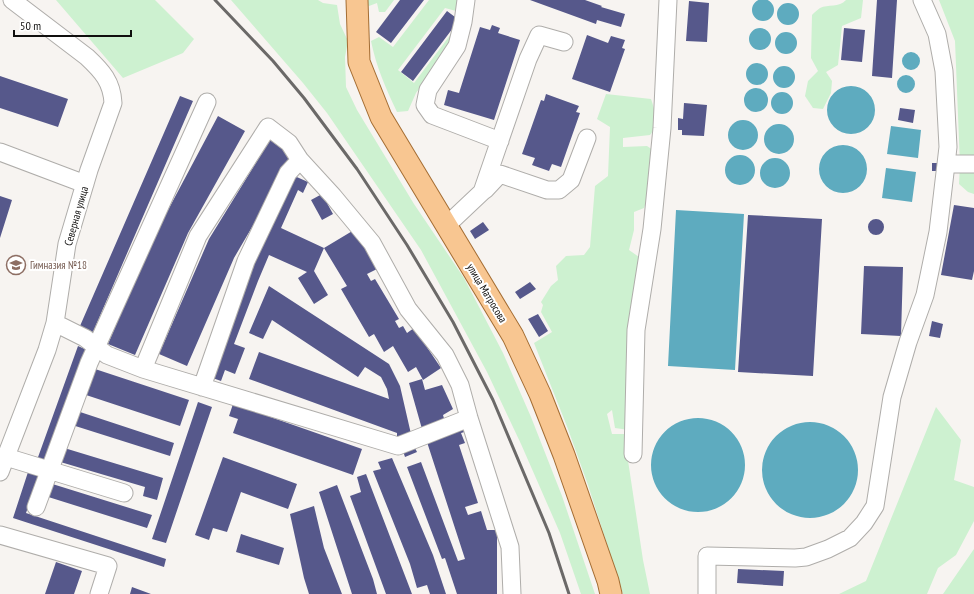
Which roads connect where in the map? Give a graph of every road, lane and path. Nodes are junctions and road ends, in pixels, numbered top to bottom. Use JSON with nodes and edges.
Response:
{"nodes":[{"id":1,"x":12,"y":0,"type":"edge"},
{"id":2,"x":357,"y":0,"type":"edge"},
{"id":3,"x":466,"y":0,"type":"edge"},
{"id":4,"x":668,"y":0,"type":"edge"},
{"id":5,"x":922,"y":0,"type":"edge"},
{"id":6,"x":564,"y":42,"type":"dead end"},
{"id":7,"x":207,"y":102,"type":"dead end"},
{"id":8,"x":587,"y":138,"type":"dead end"},
{"id":9,"x":500,"y":141,"type":"junction"},
{"id":10,"x":0,"y":152,"type":"edge"},
{"id":11,"x":300,"y":160,"type":"junction"},
{"id":12,"x":946,"y":164,"type":"junction"},
{"id":13,"x":974,"y":164,"type":"edge"},
{"id":14,"x":85,"y":184,"type":"junction"},
{"id":15,"x":482,"y":192,"type":"junction"},
{"id":16,"x":447,"y":225,"type":"junction"},
{"id":17,"x":55,"y":324,"type":"junction"},
{"id":18,"x":96,"y":347,"type":"junction"},
{"id":19,"x":143,"y":369,"type":"junction"},
{"id":20,"x":202,"y":387,"type":"junction"},
{"id":21,"x":469,"y":418,"type":"junction"},
{"id":22,"x":633,"y":454,"type":"dead end"},
{"id":23,"x":3,"y":464,"type":"edge"},
{"id":24,"x":49,"y":470,"type":"junction"},
{"id":25,"x":124,"y":493,"type":"dead end"},
{"id":26,"x":36,"y":507,"type":"dead end"},
{"id":27,"x":0,"y":535,"type":"edge"},
{"id":28,"x":99,"y":594,"type":"edge"},
{"id":29,"x":512,"y":594,"type":"edge"},
{"id":30,"x":611,"y":594,"type":"edge"},
{"id":31,"x":707,"y":594,"type":"edge"}],
"edges":[{"from":1,"to":14,"type":"street","name":"Северная улица"},
{"from":2,"to":16,"type":"main road","name":"улица Матросова"},
{"from":3,"to":9,"type":"street"},
{"from":4,"to":22,"type":"street"},
{"from":5,"to":12,"type":"street"},
{"from":6,"to":9,"type":"street"},
{"from":7,"to":18,"type":"street"},
{"from":8,"to":15,"type":"street"},
{"from":9,"to":15,"type":"street"},
{"from":10,"to":14,"type":"street"},
{"from":11,"to":19,"type":"street"},
{"from":11,"to":20,"type":"street"},
{"from":11,"to":21,"type":"street"},
{"from":12,"to":13,"type":"street"},
{"from":12,"to":31,"type":"street"},
{"from":14,"to":17,"type":"street","name":"Северная улица"},
{"from":15,"to":16,"type":"street"},
{"from":16,"to":30,"type":"main road","name":"улица Матросова"},
{"from":17,"to":18,"type":"street"},
{"from":17,"to":23,"type":"street","name":"Северная улица"},
{"from":18,"to":19,"type":"street"},
{"from":18,"to":24,"type":"street"},
{"from":19,"to":20,"type":"street"},
{"from":20,"to":21,"type":"street"},
{"from":21,"to":29,"type":"street"},
{"from":23,"to":24,"type":"street"},
{"from":24,"to":25,"type":"street"},
{"from":24,"to":26,"type":"street"},
{"from":27,"to":28,"type":"street"}]}
